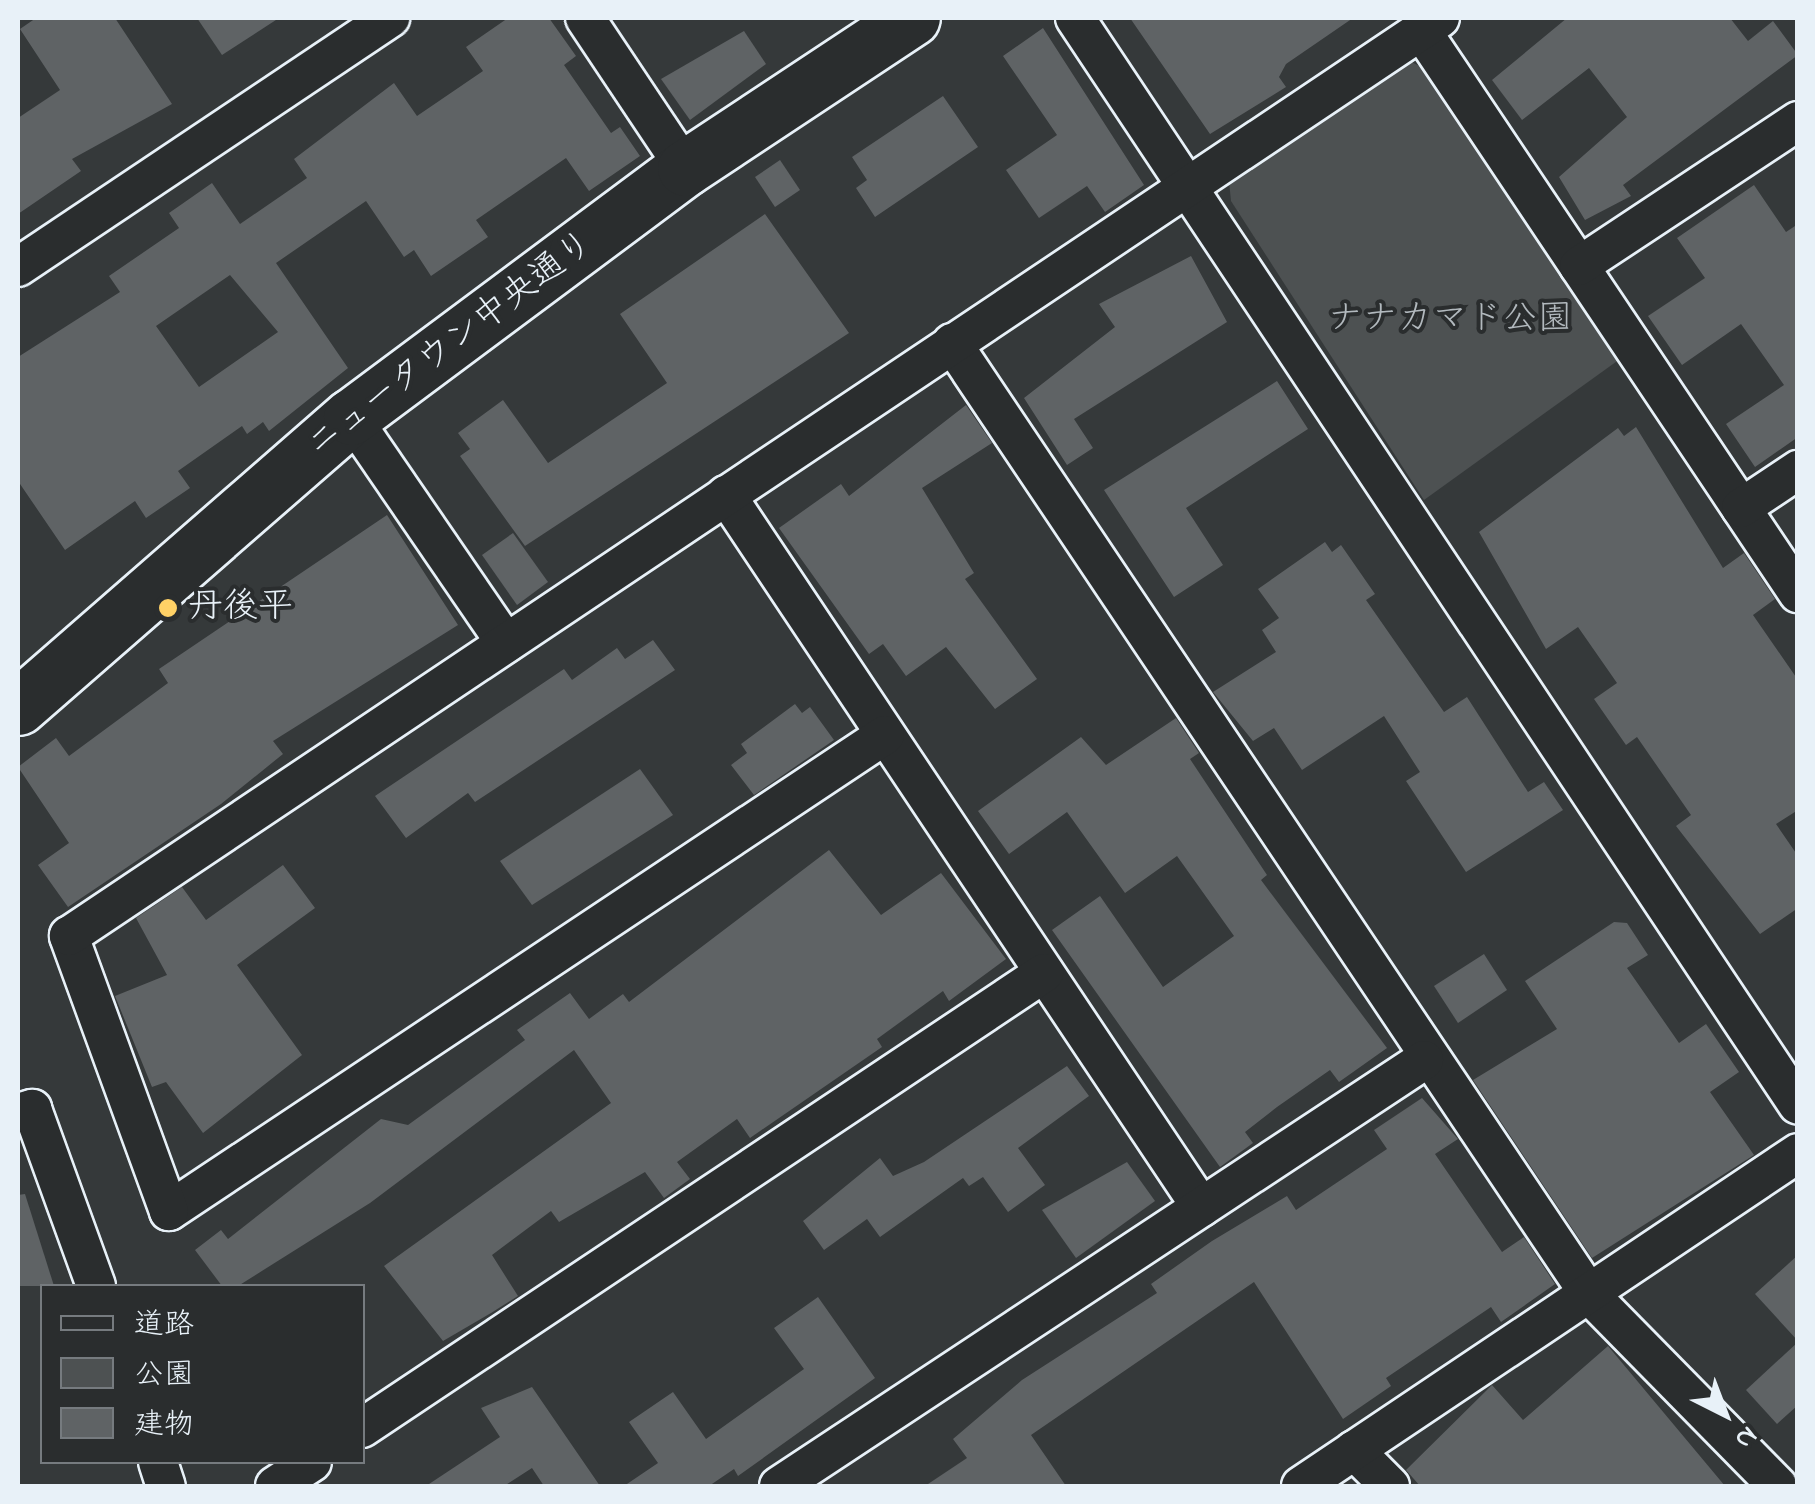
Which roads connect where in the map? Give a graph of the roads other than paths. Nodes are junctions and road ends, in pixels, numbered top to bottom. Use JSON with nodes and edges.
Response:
{"nodes":[{"id":1,"x":390,"y":18,"type":"edge"},
{"id":2,"x":585,"y":18,"type":"edge"},
{"id":3,"x":912,"y":18,"type":"edge"},
{"id":4,"x":1074,"y":18,"type":"edge"},
{"id":5,"x":1430,"y":24,"type":"edge"},
{"id":6,"x":1798,"y":121,"type":"edge"},
{"id":7,"x":685,"y":168,"type":"junction"},
{"id":8,"x":1186,"y":186,"type":"junction"},
{"id":9,"x":1579,"y":266,"type":"junction"},
{"id":10,"x":18,"y":267,"type":"edge"},
{"id":11,"x":952,"y":343,"type":"junction"},
{"id":12,"x":351,"y":417,"type":"junction"},
{"id":13,"x":1798,"y":470,"type":"edge"},
{"id":14,"x":726,"y":495,"type":"junction"},
{"id":15,"x":1741,"y":508,"type":"junction"},
{"id":16,"x":1798,"y":592,"type":"edge"},
{"id":17,"x":506,"y":643,"type":"junction"},
{"id":18,"x":18,"y":707,"type":"edge"},
{"id":19,"x":885,"y":735,"type":"junction"},
{"id":20,"x":1044,"y":972,"type":"junction"},
{"id":21,"x":1424,"y":1060,"type":"junction"},
{"id":22,"x":1798,"y":1105,"type":"edge"},
{"id":23,"x":18,"y":1113,"type":"edge"},
{"id":24,"x":1798,"y":1154,"type":"edge"},
{"id":25,"x":1201,"y":1207,"type":"junction"},
{"id":26,"x":95,"y":1284,"type":"edge"},
{"id":27,"x":1589,"y":1294,"type":"junction"},
{"id":28,"x":365,"y":1426,"type":"edge"},
{"id":29,"x":1354,"y":1450,"type":"junction"},
{"id":30,"x":309,"y":1464,"type":"edge"},
{"id":31,"x":275,"y":1486,"type":"edge"},
{"id":32,"x":779,"y":1486,"type":"edge"},
{"id":33,"x":1301,"y":1486,"type":"edge"},
{"id":34,"x":1390,"y":1486,"type":"edge"},
{"id":35,"x":1778,"y":1486,"type":"edge"}],
"edges":[{"from":1,"to":10,"type":"street"},
{"from":2,"to":7,"type":"street"},
{"from":3,"to":7,"type":"street","name":"ニュータウン中央通り"},
{"from":4,"to":8,"type":"street"},
{"from":5,"to":8,"type":"street"},
{"from":5,"to":9,"type":"street"},
{"from":6,"to":9,"type":"street"},
{"from":7,"to":12,"type":"street","name":"ニュータウン中央通り"},
{"from":8,"to":11,"type":"street"},
{"from":8,"to":22,"type":"street"},
{"from":9,"to":15,"type":"street"},
{"from":11,"to":14,"type":"street"},
{"from":11,"to":21,"type":"street"},
{"from":12,"to":17,"type":"street"},
{"from":12,"to":18,"type":"street","name":"ニュータウン中央通り"},
{"from":13,"to":15,"type":"street"},
{"from":14,"to":17,"type":"street"},
{"from":14,"to":19,"type":"street"},
{"from":15,"to":16,"type":"street"},
{"from":17,"to":19,"type":"street"},
{"from":19,"to":20,"type":"street"},
{"from":20,"to":25,"type":"street"},
{"from":20,"to":28,"type":"street"},
{"from":21,"to":25,"type":"street"},
{"from":21,"to":27,"type":"street"},
{"from":23,"to":26,"type":"street"},
{"from":24,"to":27,"type":"street"},
{"from":25,"to":32,"type":"street"},
{"from":27,"to":29,"type":"street"},
{"from":27,"to":35,"type":"street"},
{"from":29,"to":33,"type":"street"},
{"from":29,"to":34,"type":"street"},
{"from":30,"to":31,"type":"street"}]}
